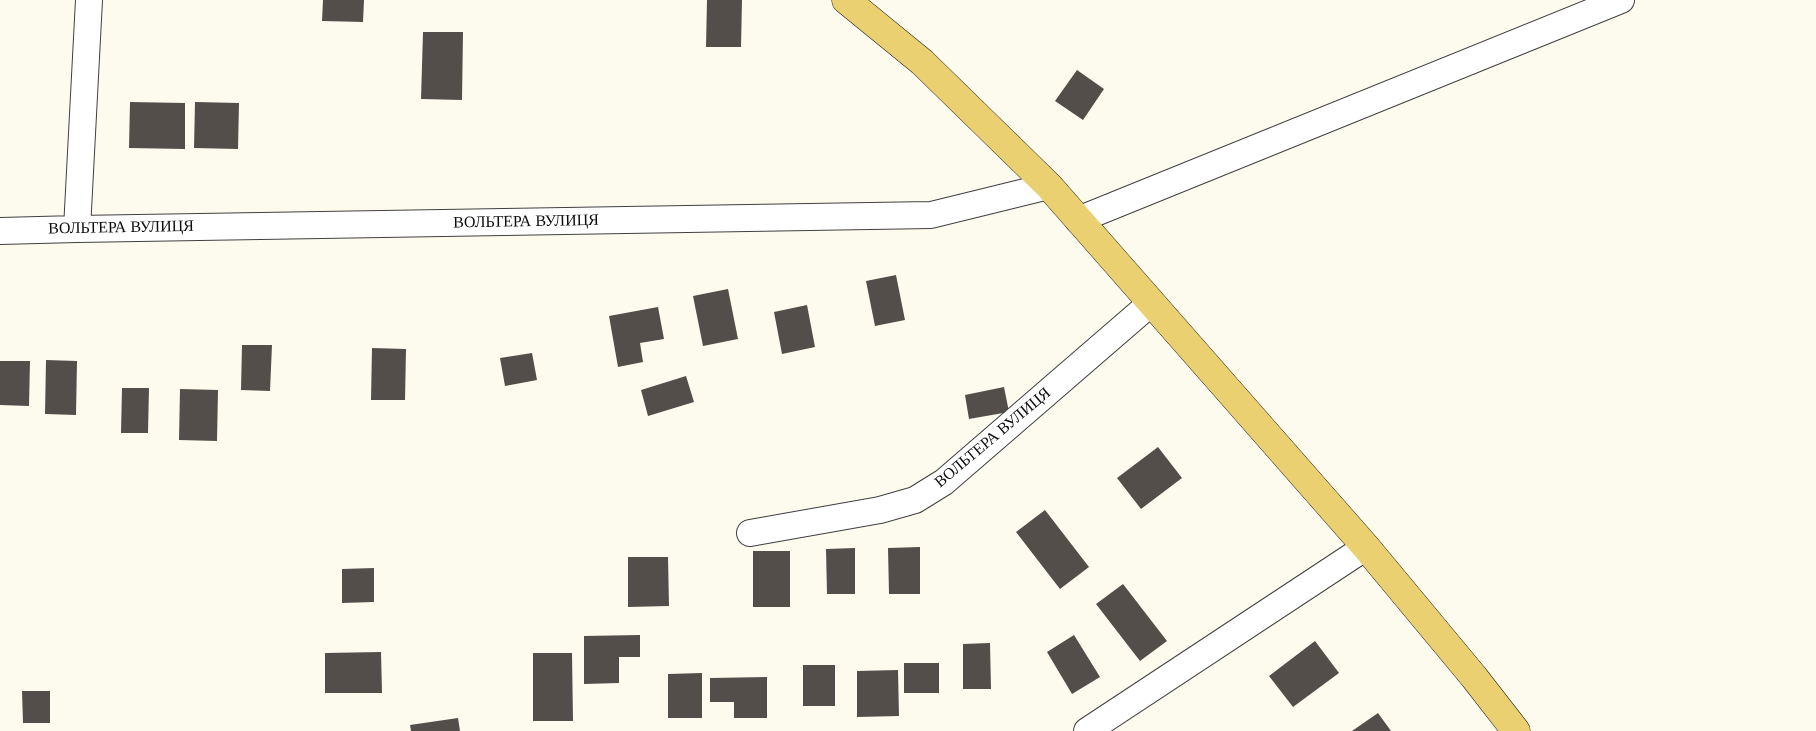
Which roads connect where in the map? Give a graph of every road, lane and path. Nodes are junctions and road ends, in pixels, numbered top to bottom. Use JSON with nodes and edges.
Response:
{"nodes":[{"id":1,"x":89,"y":0,"type":"edge"},
{"id":2,"x":846,"y":0,"type":"edge"},
{"id":3,"x":1620,"y":0,"type":"edge"},
{"id":4,"x":1048,"y":186,"type":"junction"},
{"id":5,"x":1078,"y":220,"type":"junction"},
{"id":6,"x":76,"y":229,"type":"junction"},
{"id":7,"x":0,"y":232,"type":"edge"},
{"id":8,"x":1151,"y":303,"type":"junction"},
{"id":9,"x":750,"y":533,"type":"dead end"},
{"id":10,"x":1366,"y":547,"type":"junction"},
{"id":11,"x":1087,"y":731,"type":"edge"},
{"id":12,"x":1516,"y":731,"type":"edge"}],
"edges":[{"from":1,"to":6,"type":"street"},
{"from":2,"to":4,"type":"main road"},
{"from":3,"to":5,"type":"street"},
{"from":4,"to":5,"type":"main road"},
{"from":4,"to":6,"type":"street","name":"ВОЛЬТЕРА ВУЛИЦЯ"},
{"from":5,"to":8,"type":"main road"},
{"from":6,"to":7,"type":"street","name":"ВОЛЬТЕРА ВУЛИЦЯ"},
{"from":8,"to":9,"type":"street","name":"ВОЛЬТЕРА ВУЛИЦЯ"},
{"from":8,"to":10,"type":"main road"},
{"from":10,"to":11,"type":"street"},
{"from":10,"to":12,"type":"main road"}]}
